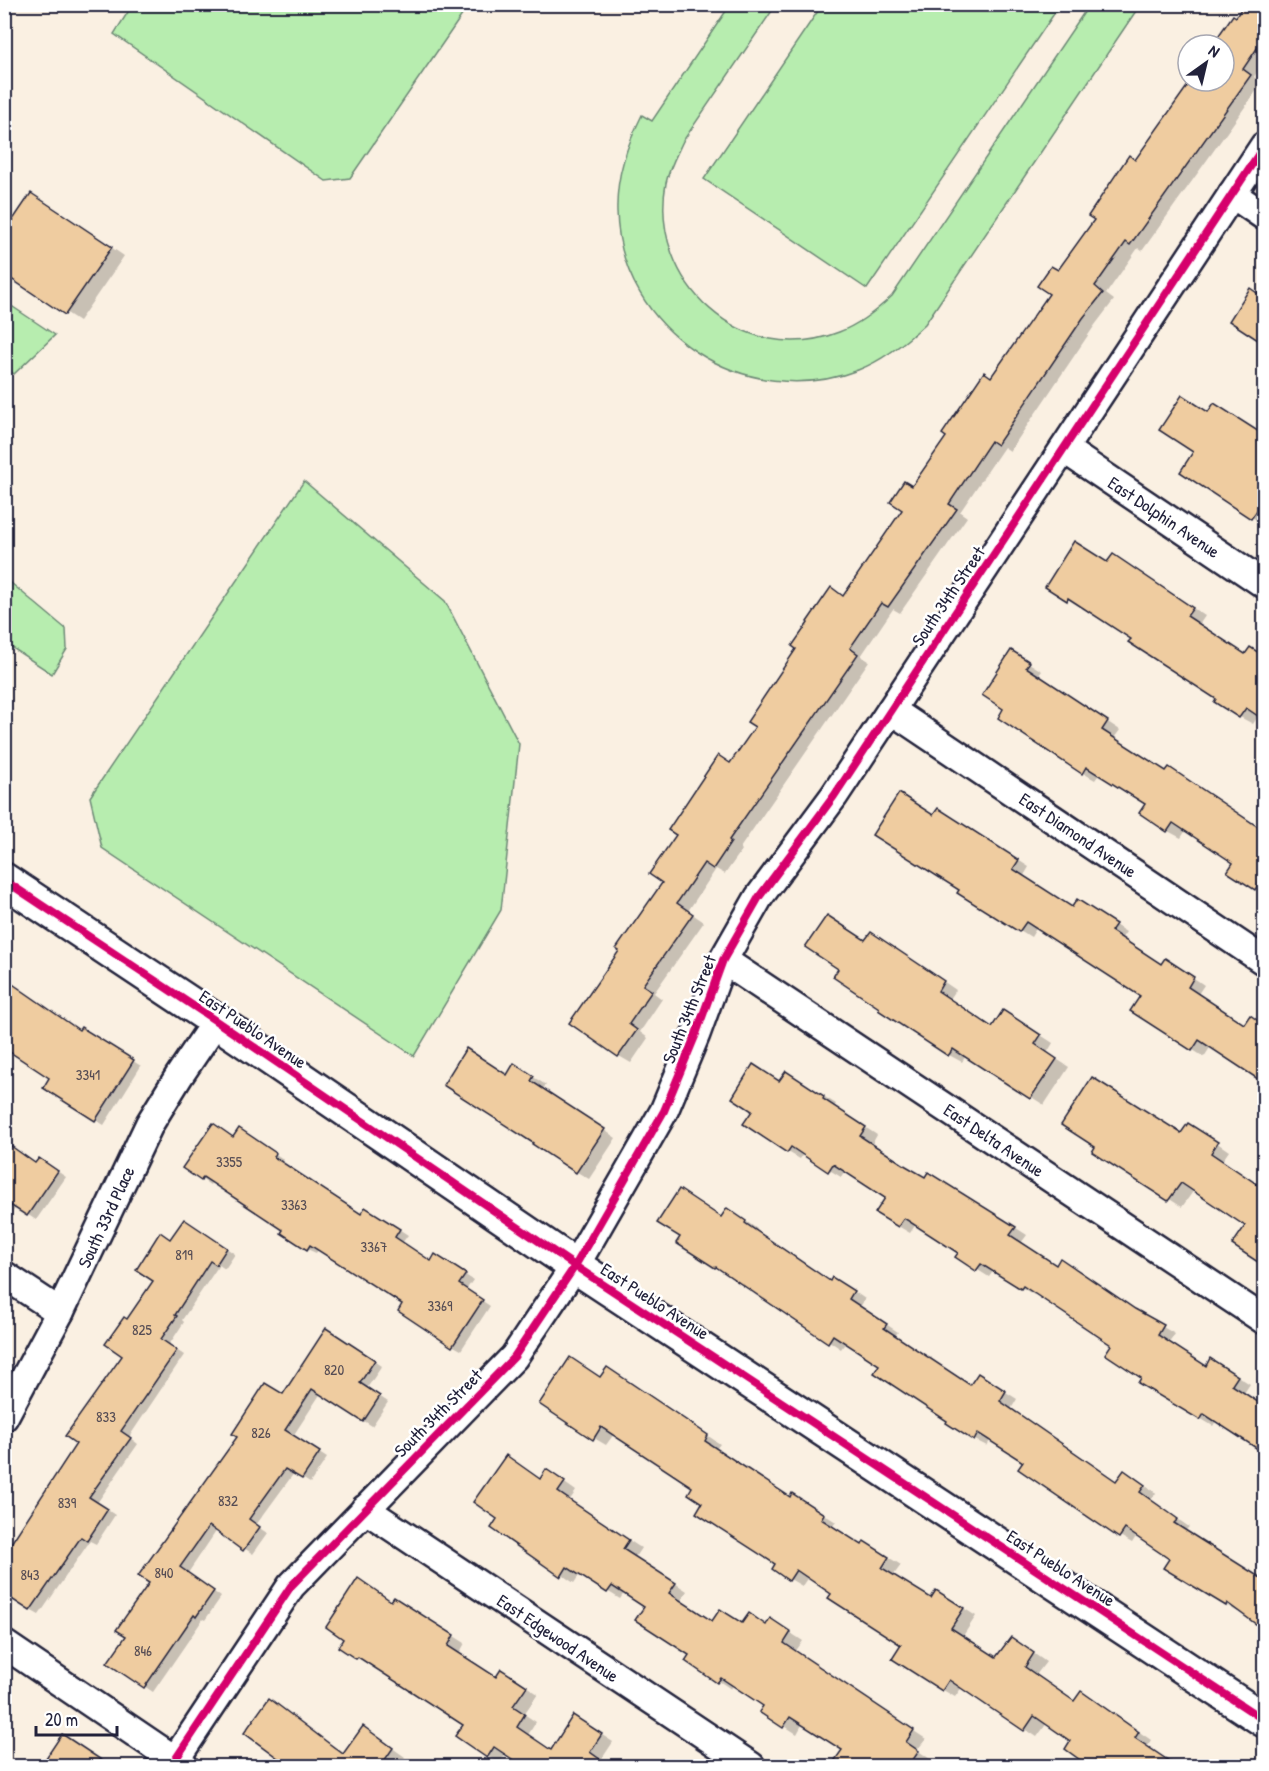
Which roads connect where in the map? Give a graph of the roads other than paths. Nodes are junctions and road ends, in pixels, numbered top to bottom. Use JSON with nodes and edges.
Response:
{"nodes":[{"id":1,"x":1264,"y":146,"type":"edge"},
{"id":2,"x":1232,"y":194,"type":"junction"},
{"id":3,"x":1264,"y":216,"type":"edge"},
{"id":4,"x":1064,"y":449,"type":"junction"},
{"id":5,"x":1264,"y":584,"type":"edge"},
{"id":6,"x":891,"y":710,"type":"junction"},
{"id":7,"x":4,"y":880,"type":"edge"},
{"id":8,"x":723,"y":960,"type":"junction"},
{"id":9,"x":1264,"y":961,"type":"edge"},
{"id":10,"x":216,"y":1021,"type":"junction"},
{"id":11,"x":575,"y":1266,"type":"junction"},
{"id":12,"x":4,"y":1275,"type":"edge"},
{"id":13,"x":60,"y":1312,"type":"junction"},
{"id":14,"x":1264,"y":1320,"type":"edge"},
{"id":15,"x":4,"y":1417,"type":"edge"},
{"id":16,"x":365,"y":1509,"type":"junction"},
{"id":17,"x":4,"y":1644,"type":"edge"},
{"id":18,"x":1264,"y":1720,"type":"edge"},
{"id":19,"x":177,"y":1764,"type":"edge"},
{"id":20,"x":751,"y":1767,"type":"edge"}],
"edges":[{"from":1,"to":2,"type":"street","name":"South 34th Street"},
{"from":2,"to":3,"type":"street"},
{"from":2,"to":4,"type":"street","name":"South 34th Street"},
{"from":4,"to":5,"type":"street","name":"East Dolphin Avenue"},
{"from":4,"to":6,"type":"street","name":"South 34th Street"},
{"from":6,"to":8,"type":"street","name":"South 34th Street"},
{"from":6,"to":9,"type":"street","name":"East Diamond Avenue"},
{"from":7,"to":10,"type":"street","name":"East Pueblo Avenue"},
{"from":8,"to":11,"type":"street","name":"South 34th Street"},
{"from":8,"to":14,"type":"street","name":"East Delta Avenue"},
{"from":10,"to":11,"type":"street","name":"East Pueblo Avenue"},
{"from":10,"to":13,"type":"street","name":"South 33rd Place"},
{"from":11,"to":16,"type":"street","name":"South 34th Street"},
{"from":11,"to":18,"type":"street","name":"East Pueblo Avenue"},
{"from":12,"to":13,"type":"street"},
{"from":13,"to":15,"type":"street","name":"South 33rd Place"},
{"from":16,"to":19,"type":"street","name":"South 34th Street"},
{"from":16,"to":20,"type":"street","name":"East Edgewood Avenue"},
{"from":17,"to":19,"type":"street"}]}
